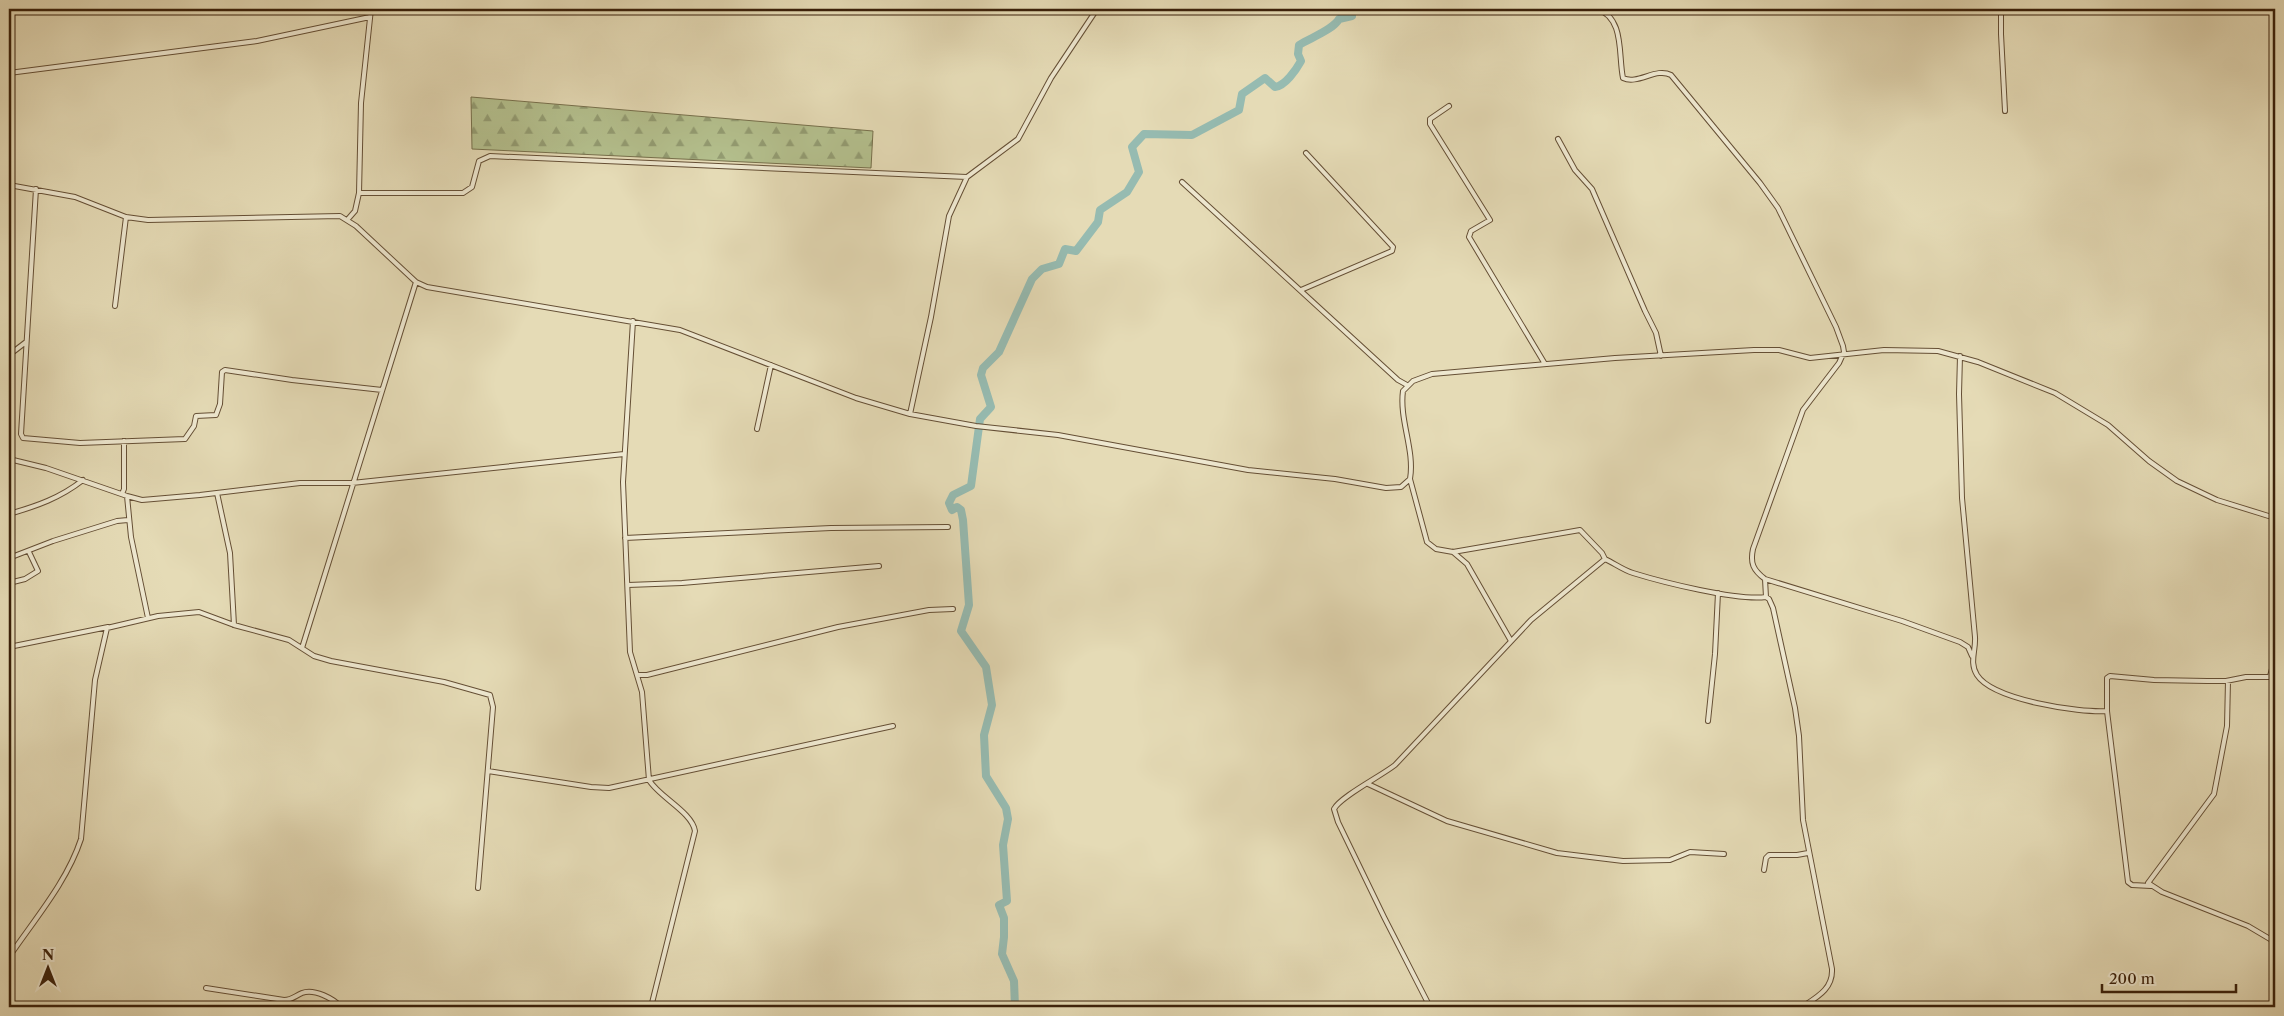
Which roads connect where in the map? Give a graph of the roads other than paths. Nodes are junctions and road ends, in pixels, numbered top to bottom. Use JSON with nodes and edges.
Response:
{"nodes":[{"id":1,"x":371,"y":9,"type":"edge"},
{"id":2,"x":1097,"y":9,"type":"edge"},
{"id":3,"x":1597,"y":9,"type":"edge"},
{"id":4,"x":2001,"y":9,"type":"edge"},
{"id":5,"x":370,"y":17,"type":"junction"},
{"id":6,"x":9,"y":73,"type":"edge"},
{"id":7,"x":1449,"y":106,"type":"dead end"},
{"id":8,"x":2005,"y":111,"type":"dead end"},
{"id":9,"x":1558,"y":139,"type":"dead end"},
{"id":10,"x":1306,"y":153,"type":"dead end"},
{"id":11,"x":967,"y":177,"type":"junction"},
{"id":12,"x":1182,"y":182,"type":"dead end"},
{"id":13,"x":9,"y":185,"type":"edge"},
{"id":14,"x":36,"y":189,"type":"junction"},
{"id":15,"x":358,"y":193,"type":"junction"},
{"id":16,"x":126,"y":217,"type":"junction"},
{"id":17,"x":348,"y":219,"type":"junction"},
{"id":18,"x":416,"y":282,"type":"junction"},
{"id":19,"x":1301,"y":290,"type":"junction"},
{"id":20,"x":115,"y":306,"type":"dead end"},
{"id":21,"x":633,"y":321,"type":"junction"},
{"id":22,"x":26,"y":342,"type":"junction"},
{"id":23,"x":9,"y":355,"type":"edge"},
{"id":24,"x":1661,"y":356,"type":"junction"},
{"id":25,"x":1843,"y":356,"type":"junction"},
{"id":26,"x":1960,"y":356,"type":"junction"},
{"id":27,"x":1545,"y":364,"type":"junction"},
{"id":28,"x":771,"y":365,"type":"junction"},
{"id":29,"x":1407,"y":385,"type":"junction"},
{"id":30,"x":382,"y":390,"type":"junction"},
{"id":31,"x":910,"y":414,"type":"junction"},
{"id":32,"x":757,"y":429,"type":"dead end"},
{"id":33,"x":124,"y":441,"type":"junction"},
{"id":34,"x":624,"y":454,"type":"junction"},
{"id":35,"x":9,"y":459,"type":"edge"},
{"id":36,"x":1410,"y":479,"type":"junction"},
{"id":37,"x":82,"y":480,"type":"junction"},
{"id":38,"x":352,"y":483,"type":"junction"},
{"id":39,"x":217,"y":493,"type":"junction"},
{"id":40,"x":124,"y":495,"type":"junction"},
{"id":41,"x":9,"y":514,"type":"edge"},
{"id":42,"x":2275,"y":518,"type":"edge"},
{"id":43,"x":128,"y":520,"type":"junction"},
{"id":44,"x":948,"y":526,"type":"dead end"},
{"id":45,"x":625,"y":538,"type":"junction"},
{"id":46,"x":29,"y":552,"type":"junction"},
{"id":47,"x":1453,"y":552,"type":"junction"},
{"id":48,"x":9,"y":558,"type":"edge"},
{"id":49,"x":1605,"y":559,"type":"junction"},
{"id":50,"x":879,"y":566,"type":"dead end"},
{"id":51,"x":1765,"y":579,"type":"junction"},
{"id":52,"x":9,"y":583,"type":"edge"},
{"id":53,"x":628,"y":585,"type":"junction"},
{"id":54,"x":1718,"y":592,"type":"junction"},
{"id":55,"x":1766,"y":597,"type":"junction"},
{"id":56,"x":953,"y":609,"type":"dead end"},
{"id":57,"x":148,"y":618,"type":"junction"},
{"id":58,"x":234,"y":625,"type":"junction"},
{"id":59,"x":110,"y":626,"type":"junction"},
{"id":60,"x":1511,"y":641,"type":"junction"},
{"id":61,"x":9,"y":647,"type":"edge"},
{"id":62,"x":302,"y":648,"type":"junction"},
{"id":63,"x":1972,"y":656,"type":"junction"},
{"id":64,"x":2275,"y":658,"type":"edge"},
{"id":65,"x":637,"y":675,"type":"junction"},
{"id":66,"x":2270,"y":676,"type":"junction"},
{"id":67,"x":2275,"y":677,"type":"edge"},
{"id":68,"x":2228,"y":681,"type":"junction"},
{"id":69,"x":2108,"y":711,"type":"junction"},
{"id":70,"x":1708,"y":722,"type":"dead end"},
{"id":71,"x":893,"y":726,"type":"dead end"},
{"id":72,"x":488,"y":771,"type":"junction"},
{"id":73,"x":649,"y":780,"type":"junction"},
{"id":74,"x":1368,"y":784,"type":"junction"},
{"id":75,"x":1808,"y":853,"type":"junction"},
{"id":76,"x":1724,"y":854,"type":"dead end"},
{"id":77,"x":1764,"y":870,"type":"dead end"},
{"id":78,"x":2151,"y":886,"type":"junction"},
{"id":79,"x":478,"y":888,"type":"dead end"},
{"id":80,"x":2275,"y":942,"type":"edge"},
{"id":81,"x":9,"y":957,"type":"edge"},
{"id":82,"x":206,"y":988,"type":"dead end"},
{"id":83,"x":342,"y":1007,"type":"edge"},
{"id":84,"x":651,"y":1007,"type":"edge"},
{"id":85,"x":1430,"y":1007,"type":"edge"},
{"id":86,"x":1802,"y":1007,"type":"edge"}],
"edges":[{"from":1,"to":5,"type":"street"},
{"from":2,"to":11,"type":"street"},
{"from":3,"to":25,"type":"street"},
{"from":4,"to":8,"type":"street"},
{"from":5,"to":6,"type":"street"},
{"from":5,"to":15,"type":"street"},
{"from":7,"to":27,"type":"street"},
{"from":9,"to":24,"type":"street"},
{"from":10,"to":19,"type":"street"},
{"from":11,"to":15,"type":"street"},
{"from":11,"to":31,"type":"street"},
{"from":12,"to":19,"type":"street"},
{"from":13,"to":14,"type":"street"},
{"from":14,"to":16,"type":"street"},
{"from":14,"to":22,"type":"street"},
{"from":15,"to":17,"type":"street"},
{"from":16,"to":17,"type":"street"},
{"from":16,"to":20,"type":"street"},
{"from":17,"to":18,"type":"street"},
{"from":18,"to":21,"type":"street"},
{"from":18,"to":30,"type":"street"},
{"from":19,"to":29,"type":"street"},
{"from":21,"to":28,"type":"street"},
{"from":21,"to":34,"type":"street"},
{"from":22,"to":23,"type":"street"},
{"from":22,"to":33,"type":"street"},
{"from":24,"to":25,"type":"street"},
{"from":24,"to":27,"type":"street"},
{"from":25,"to":26,"type":"street"},
{"from":25,"to":51,"type":"street"},
{"from":26,"to":42,"type":"street"},
{"from":26,"to":63,"type":"street"},
{"from":27,"to":29,"type":"street"},
{"from":28,"to":31,"type":"street"},
{"from":28,"to":32,"type":"street"},
{"from":29,"to":36,"type":"street"},
{"from":30,"to":33,"type":"street"},
{"from":30,"to":38,"type":"street"},
{"from":31,"to":36,"type":"street"},
{"from":33,"to":40,"type":"street"},
{"from":34,"to":38,"type":"street"},
{"from":34,"to":45,"type":"street"},
{"from":35,"to":37,"type":"street"},
{"from":36,"to":47,"type":"street"},
{"from":37,"to":40,"type":"street"},
{"from":37,"to":41,"type":"street"},
{"from":38,"to":39,"type":"street"},
{"from":38,"to":62,"type":"street"},
{"from":39,"to":40,"type":"street"},
{"from":39,"to":58,"type":"street"},
{"from":40,"to":43,"type":"street"},
{"from":43,"to":46,"type":"street"},
{"from":43,"to":57,"type":"street"},
{"from":44,"to":45,"type":"street"},
{"from":45,"to":53,"type":"street"},
{"from":46,"to":48,"type":"street"},
{"from":46,"to":52,"type":"street"},
{"from":47,"to":49,"type":"street"},
{"from":47,"to":60,"type":"street"},
{"from":49,"to":54,"type":"street"},
{"from":49,"to":60,"type":"street"},
{"from":50,"to":53,"type":"street"},
{"from":51,"to":55,"type":"street"},
{"from":51,"to":63,"type":"street"},
{"from":53,"to":65,"type":"street"},
{"from":54,"to":55,"type":"street"},
{"from":54,"to":70,"type":"street"},
{"from":55,"to":75,"type":"street"},
{"from":56,"to":65,"type":"street"},
{"from":57,"to":58,"type":"street"},
{"from":57,"to":59,"type":"street"},
{"from":58,"to":62,"type":"street"},
{"from":59,"to":61,"type":"street"},
{"from":59,"to":81,"type":"street"},
{"from":60,"to":74,"type":"street"},
{"from":62,"to":72,"type":"street"},
{"from":63,"to":69,"type":"street"},
{"from":64,"to":66,"type":"street"},
{"from":65,"to":73,"type":"street"},
{"from":66,"to":67,"type":"street"},
{"from":66,"to":68,"type":"street"},
{"from":68,"to":69,"type":"street"},
{"from":68,"to":78,"type":"street"},
{"from":69,"to":78,"type":"street"},
{"from":71,"to":73,"type":"street"},
{"from":72,"to":73,"type":"street"},
{"from":72,"to":79,"type":"street"},
{"from":73,"to":84,"type":"street"},
{"from":74,"to":76,"type":"street"},
{"from":74,"to":85,"type":"street"},
{"from":75,"to":77,"type":"street"},
{"from":75,"to":86,"type":"street"},
{"from":78,"to":80,"type":"street"},
{"from":82,"to":83,"type":"street"}]}
